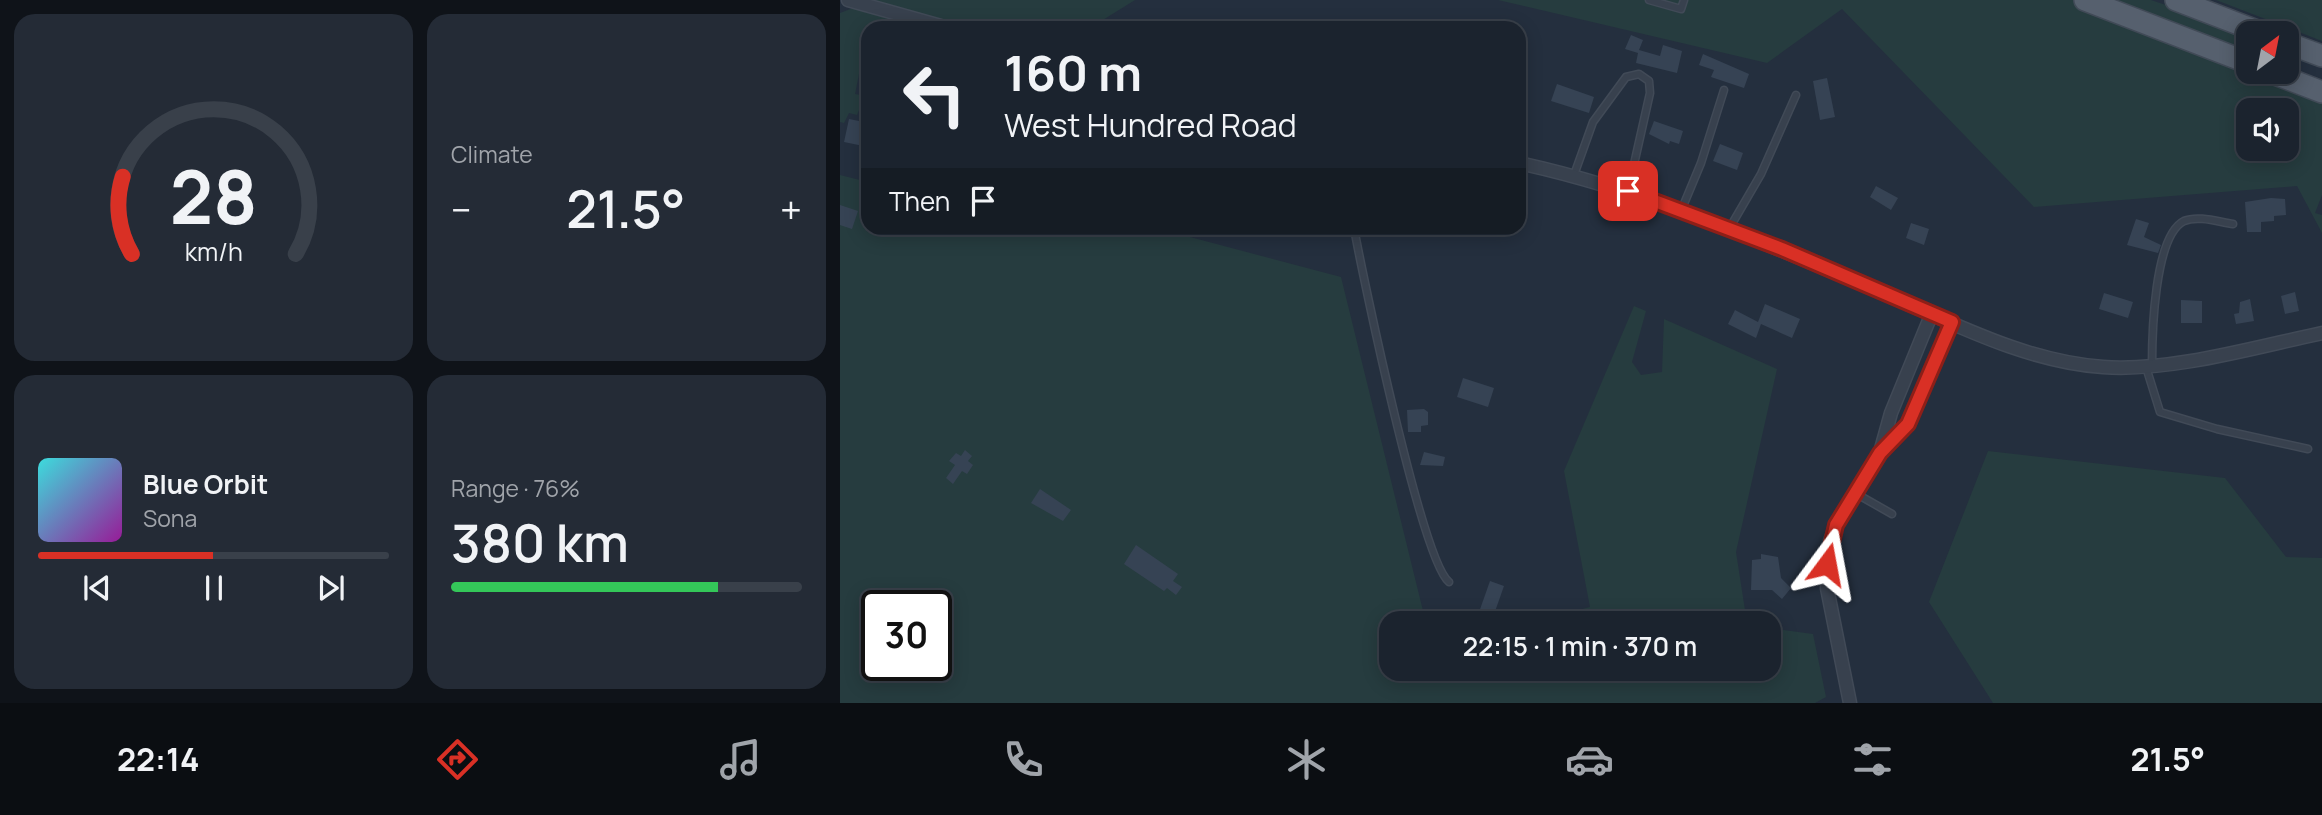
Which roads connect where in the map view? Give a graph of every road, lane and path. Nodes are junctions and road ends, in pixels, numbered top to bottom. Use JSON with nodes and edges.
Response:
{"nodes":[{"id":1,"x":848,"y":0,"type":"edge"},
{"id":2,"x":1649,"y":0,"type":"edge"},
{"id":3,"x":1684,"y":0,"type":"edge"},
{"id":4,"x":2085,"y":0,"type":"edge"},
{"id":5,"x":2176,"y":0,"type":"edge"},
{"id":6,"x":923,"y":21,"type":"edge"},
{"id":7,"x":2236,"y":23,"type":"edge"},
{"id":8,"x":2300,"y":48,"type":"edge"},
{"id":9,"x":2322,"y":56,"type":"edge"},
{"id":10,"x":2236,"y":59,"type":"edge"},
{"id":11,"x":2300,"y":84,"type":"edge"},
{"id":12,"x":1724,"y":90,"type":"dead end"},
{"id":13,"x":2322,"y":92,"type":"edge"},
{"id":14,"x":1796,"y":95,"type":"dead end"},
{"id":15,"x":1526,"y":165,"type":"edge"},
{"id":16,"x":1574,"y":175,"type":"junction"},
{"id":17,"x":1628,"y":191,"type":"junction"},
{"id":18,"x":1681,"y":211,"type":"junction"},
{"id":19,"x":2233,"y":224,"type":"dead end"},
{"id":20,"x":1728,"y":229,"type":"junction"},
{"id":21,"x":1355,"y":235,"type":"edge"},
{"id":22,"x":1932,"y":313,"type":"junction"},
{"id":23,"x":1952,"y":322,"type":"junction"},
{"id":24,"x":2322,"y":333,"type":"edge"},
{"id":25,"x":2149,"y":366,"type":"junction"},
{"id":26,"x":2308,"y":449,"type":"dead end"},
{"id":27,"x":1880,"y":453,"type":"junction"},
{"id":28,"x":1855,"y":493,"type":"junction"},
{"id":29,"x":1892,"y":514,"type":"dead end"},
{"id":30,"x":1449,"y":582,"type":"dead end"},
{"id":31,"x":1850,"y":703,"type":"edge"}],
"edges":[{"from":1,"to":6,"type":"street"},
{"from":2,"to":3,"type":"lane"},
{"from":4,"to":10,"type":"main road"},
{"from":5,"to":7,"type":"main road"},
{"from":8,"to":9,"type":"main road"},
{"from":11,"to":13,"type":"main road"},
{"from":12,"to":18,"type":"lane"},
{"from":14,"to":20,"type":"lane"},
{"from":15,"to":16,"type":"street"},
{"from":16,"to":17,"type":"street"},
{"from":16,"to":17,"type":"lane"},
{"from":17,"to":18,"type":"street"},
{"from":18,"to":20,"type":"street"},
{"from":19,"to":25,"type":"lane"},
{"from":20,"to":22,"type":"street"},
{"from":21,"to":30,"type":"lane"},
{"from":22,"to":23,"type":"street"},
{"from":22,"to":27,"type":"street"},
{"from":23,"to":25,"type":"street"},
{"from":23,"to":27,"type":"street"},
{"from":24,"to":25,"type":"street"},
{"from":25,"to":26,"type":"lane"},
{"from":27,"to":28,"type":"street"},
{"from":28,"to":29,"type":"lane"},
{"from":28,"to":31,"type":"street"}]}
